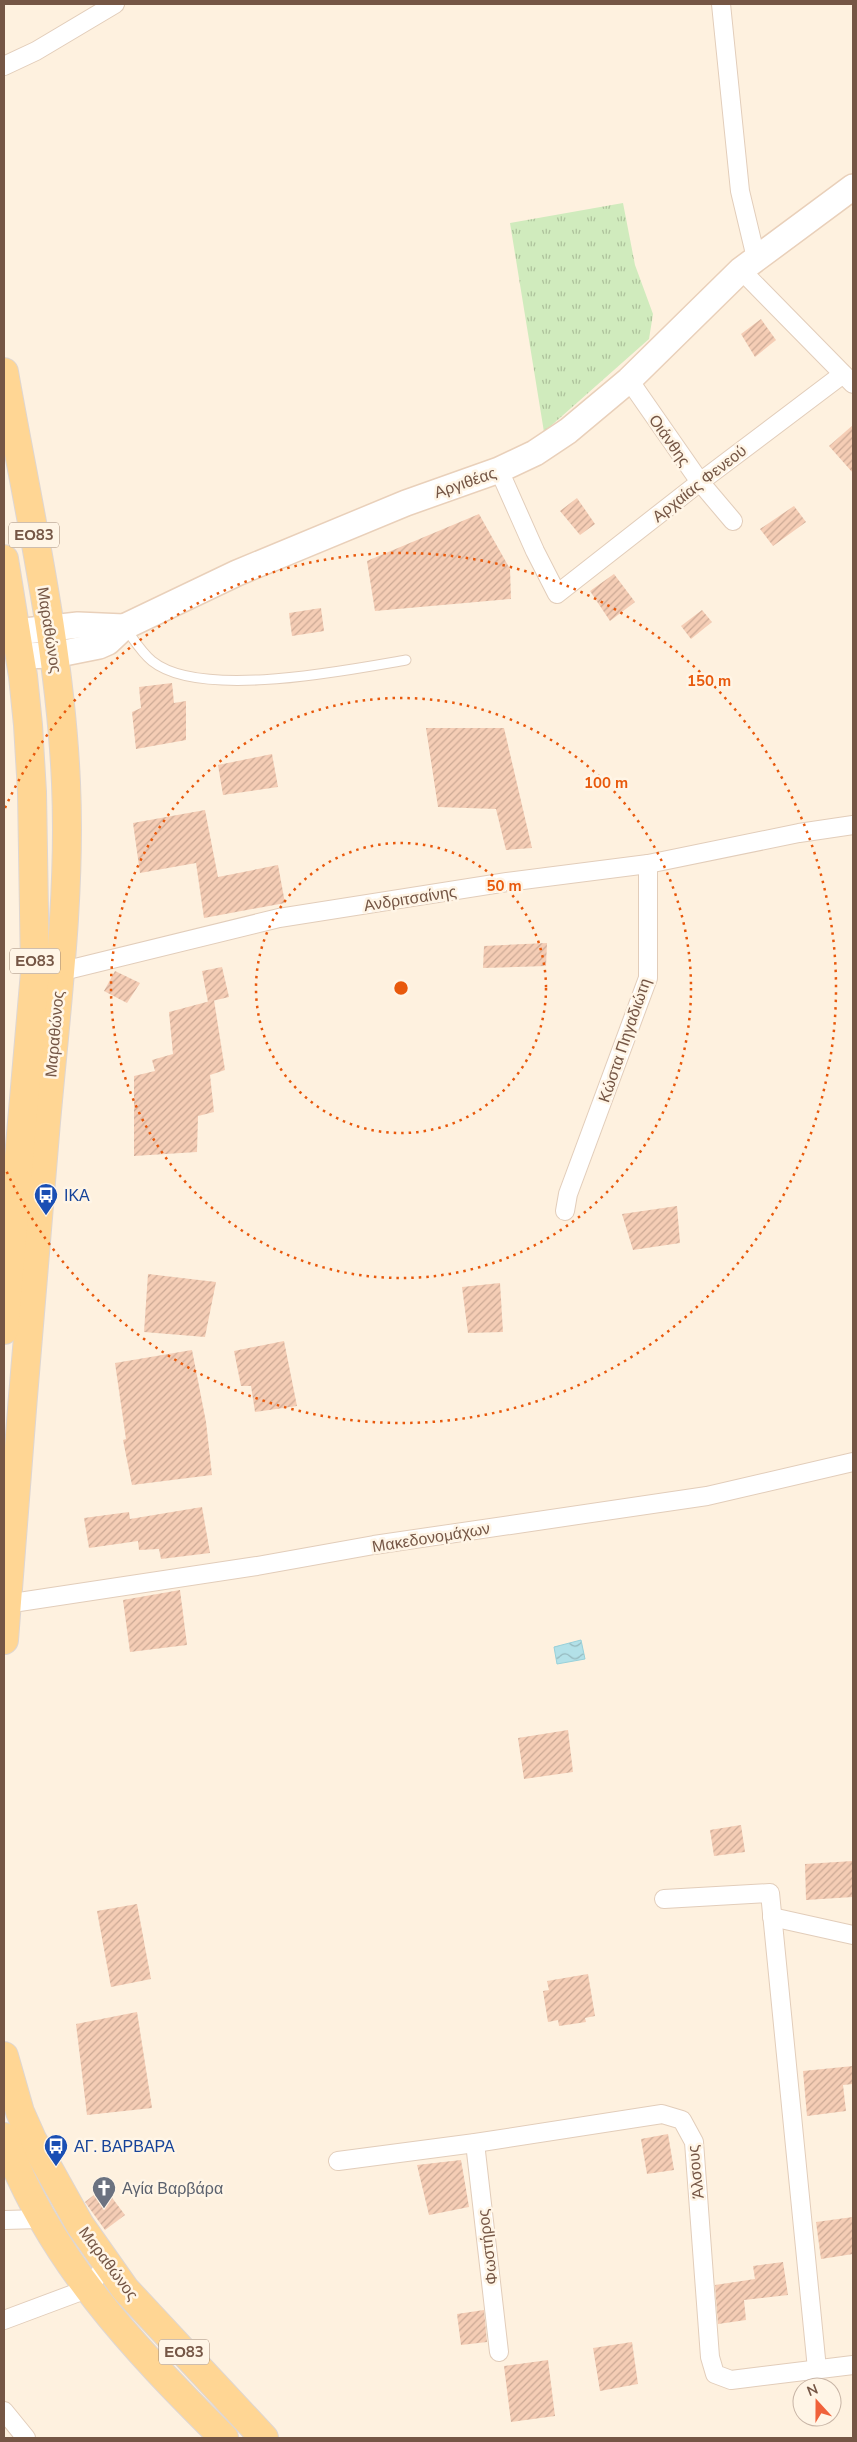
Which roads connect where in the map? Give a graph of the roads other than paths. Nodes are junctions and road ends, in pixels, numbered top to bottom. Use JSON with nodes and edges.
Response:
{"nodes":[{"id":1,"x":115,"y":4,"type":"edge"},
{"id":2,"x":721,"y":4,"type":"edge"},
{"id":3,"x":4,"y":66,"type":"edge"},
{"id":4,"x":853,"y":187,"type":"edge"},
{"id":5,"x":749,"y":264,"type":"junction"},
{"id":6,"x":4,"y":372,"type":"edge"},
{"id":7,"x":848,"y":379,"type":"edge"},
{"id":8,"x":629,"y":380,"type":"junction"},
{"id":9,"x":499,"y":470,"type":"junction"},
{"id":10,"x":700,"y":482,"type":"junction"},
{"id":11,"x":733,"y":521,"type":"dead end"},
{"id":12,"x":4,"y":559,"type":"edge"},
{"id":13,"x":124,"y":627,"type":"junction"},
{"id":14,"x":50,"y":628,"type":"junction"},
{"id":15,"x":18,"y":644,"type":"junction"},
{"id":16,"x":54,"y":655,"type":"junction"},
{"id":17,"x":406,"y":660,"type":"dead end"},
{"id":18,"x":853,"y":825,"type":"edge"},
{"id":19,"x":648,"y":864,"type":"junction"},
{"id":20,"x":59,"y":972,"type":"junction"},
{"id":21,"x":565,"y":1211,"type":"dead end"},
{"id":22,"x":4,"y":1330,"type":"edge"},
{"id":23,"x":853,"y":1462,"type":"edge"},
{"id":24,"x":6,"y":1604,"type":"junction"},
{"id":25,"x":4,"y":1640,"type":"edge"},
{"id":26,"x":664,"y":1898,"type":"dead end"},
{"id":27,"x":772,"y":1918,"type":"junction"},
{"id":28,"x":853,"y":1935,"type":"edge"},
{"id":29,"x":4,"y":2056,"type":"edge"},
{"id":30,"x":4,"y":2137,"type":"edge"},
{"id":31,"x":475,"y":2143,"type":"junction"},
{"id":32,"x":338,"y":2161,"type":"dead end"},
{"id":33,"x":41,"y":2219,"type":"junction"},
{"id":34,"x":4,"y":2220,"type":"edge"},
{"id":35,"x":107,"y":2264,"type":"junction"},
{"id":36,"x":87,"y":2289,"type":"junction"},
{"id":37,"x":4,"y":2320,"type":"edge"},
{"id":38,"x":499,"y":2352,"type":"dead end"},
{"id":39,"x":853,"y":2365,"type":"edge"},
{"id":40,"x":817,"y":2369,"type":"junction"},
{"id":41,"x":4,"y":2411,"type":"edge"},
{"id":42,"x":26,"y":2438,"type":"edge"},
{"id":43,"x":224,"y":2438,"type":"edge"},
{"id":44,"x":264,"y":2438,"type":"edge"}],
"edges":[{"from":1,"to":3,"type":"street"},
{"from":2,"to":5,"type":"street"},
{"from":4,"to":5,"type":"street","name":"Αργιθέας"},
{"from":5,"to":7,"type":"street"},
{"from":5,"to":8,"type":"street","name":"Αργιθέας"},
{"from":6,"to":14,"type":"main road","name":"Μαραθώνος","number":"ΕΟ83"},
{"from":7,"to":10,"type":"street","name":"Αρχαίας Φενεού"},
{"from":8,"to":9,"type":"street","name":"Αργιθέας"},
{"from":8,"to":10,"type":"street","name":"Οιάνθης"},
{"from":9,"to":10,"type":"street","name":"Αρχαίας Φενεού"},
{"from":9,"to":13,"type":"street","name":"Αργιθέας"},
{"from":10,"to":11,"type":"street","name":"Οιάνθης"},
{"from":12,"to":15,"type":"main road","name":"Μαραθώνος","number":"ΕΟ83"},
{"from":13,"to":14,"type":"street"},
{"from":13,"to":16,"type":"street"},
{"from":13,"to":17,"type":"lane"},
{"from":14,"to":15,"type":"street"},
{"from":14,"to":16,"type":"main road","name":"Μαραθώνος","number":"ΕΟ83"},
{"from":15,"to":16,"type":"street"},
{"from":15,"to":22,"type":"main road","name":"Μαραθώνος","number":"ΕΟ83"},
{"from":16,"to":20,"type":"main road","name":"Μαραθώνος","number":"ΕΟ83"},
{"from":18,"to":19,"type":"street","name":"Ανδριτσαίνης"},
{"from":19,"to":20,"type":"street","name":"Ανδριτσαίνης"},
{"from":19,"to":21,"type":"street","name":"Κώστα Πηγαδιώτη"},
{"from":20,"to":24,"type":"main road","name":"Μαραθώνος","number":"ΕΟ83"},
{"from":23,"to":24,"type":"street","name":"Μακεδονομάχων"},
{"from":24,"to":25,"type":"main road","name":"Μαραθώνος","number":"ΕΟ83"},
{"from":26,"to":27,"type":"street"},
{"from":27,"to":28,"type":"street"},
{"from":27,"to":40,"type":"street"},
{"from":29,"to":35,"type":"main road","name":"Μαραθώνος","number":"ΕΟ83"},
{"from":30,"to":33,"type":"main road","name":"Μαραθώνος","number":"ΕΟ83"},
{"from":31,"to":32,"type":"street","name":"Άλσους"},
{"from":31,"to":38,"type":"street","name":"Φωστήρος"},
{"from":31,"to":40,"type":"street","name":"Άλσους"},
{"from":33,"to":34,"type":"street"},
{"from":33,"to":36,"type":"main road","name":"Μαραθώνος","number":"ΕΟ83"},
{"from":35,"to":36,"type":"street"},
{"from":35,"to":44,"type":"main road","name":"Μαραθώνος","number":"ΕΟ83"},
{"from":36,"to":37,"type":"street"},
{"from":36,"to":43,"type":"main road","name":"Μαραθώνος","number":"ΕΟ83"},
{"from":39,"to":40,"type":"street","name":"Άλσους"},
{"from":41,"to":42,"type":"street"}]}
